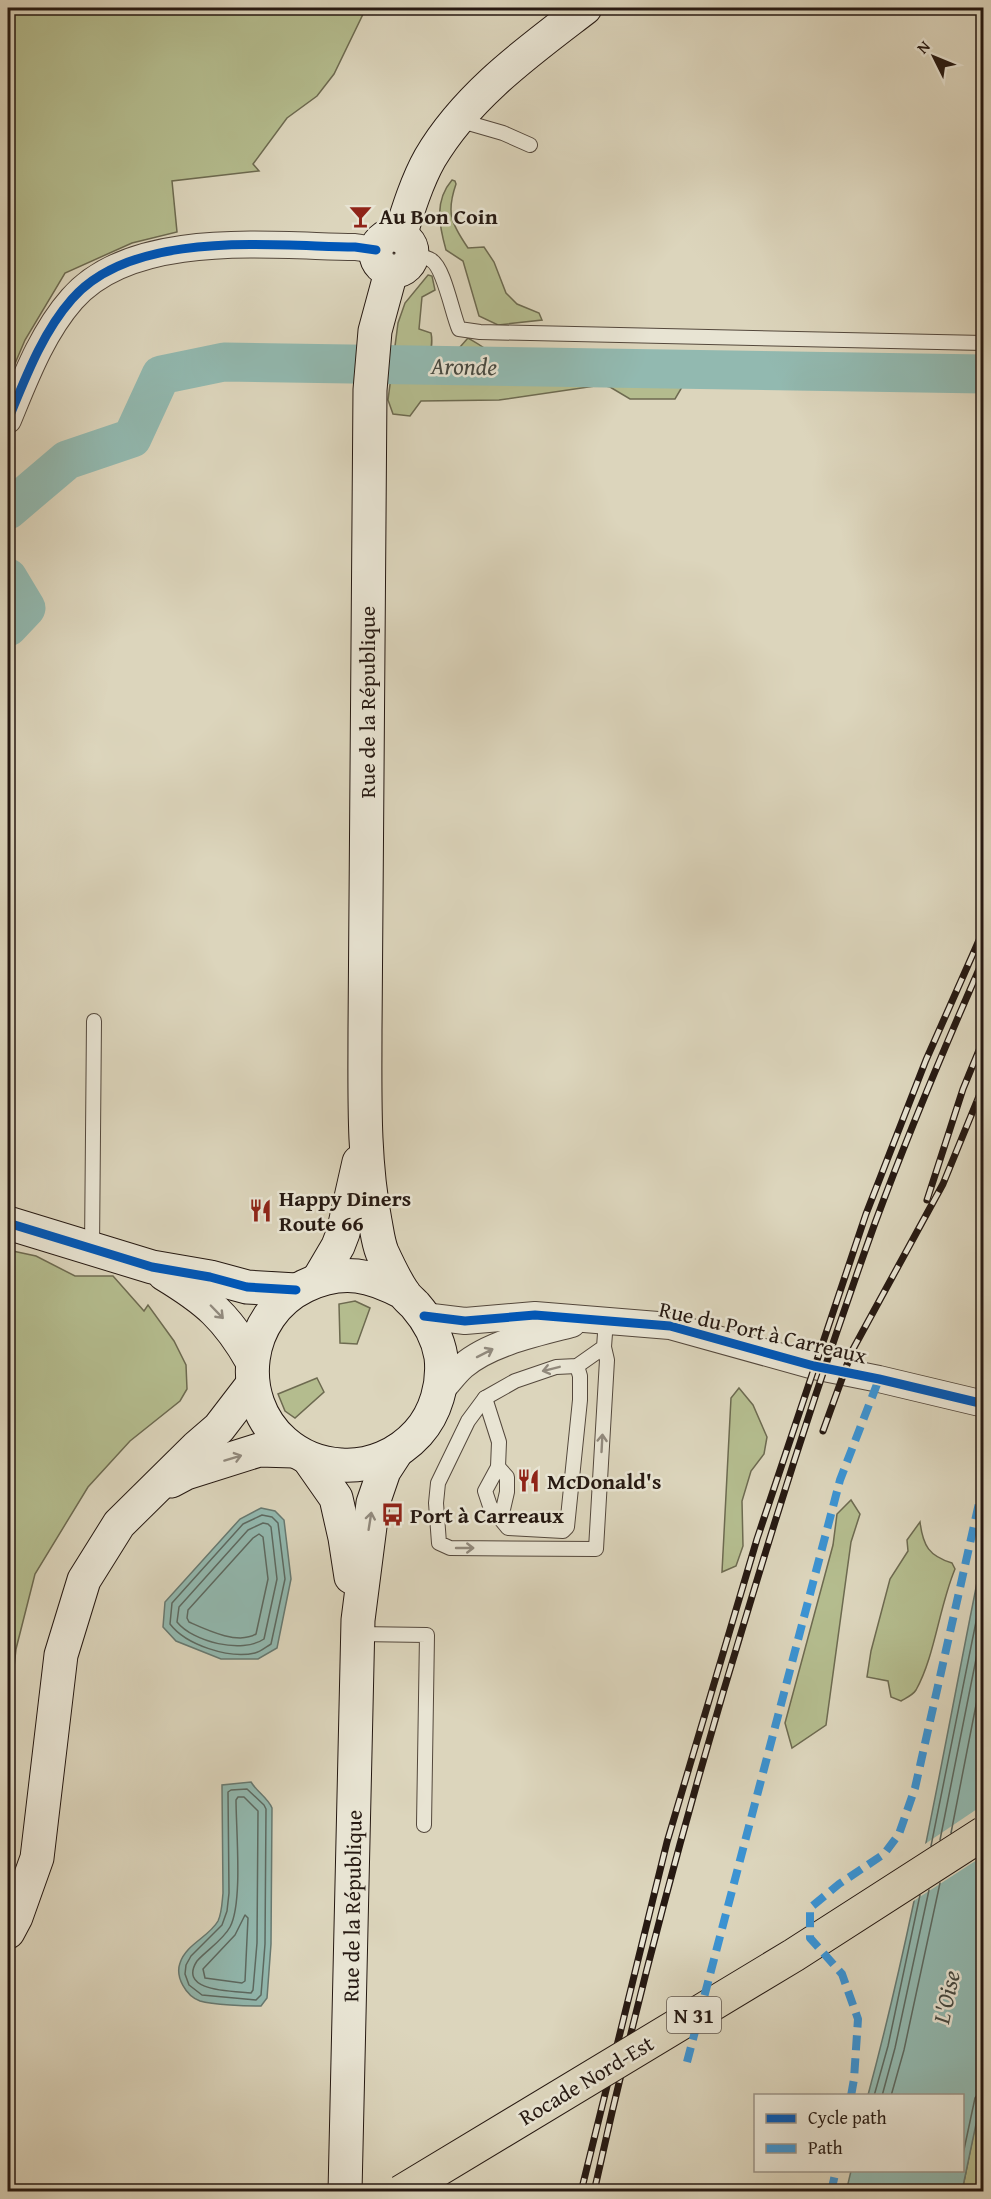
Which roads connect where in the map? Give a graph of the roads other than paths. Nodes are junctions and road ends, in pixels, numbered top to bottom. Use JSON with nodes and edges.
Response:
{"nodes":[{"id":1,"x":585,"y":8,"type":"edge"},
{"id":2,"x":456,"y":120,"type":"junction"},
{"id":3,"x":530,"y":146,"type":"dead end"},
{"id":4,"x":395,"y":253,"type":"junction"},
{"id":5,"x":984,"y":343,"type":"edge"},
{"id":6,"x":8,"y":420,"type":"edge"},
{"id":7,"x":94,"y":1021,"type":"dead end"},
{"id":8,"x":366,"y":1134,"type":"junction"},
{"id":9,"x":8,"y":1223,"type":"edge"},
{"id":10,"x":92,"y":1250,"type":"junction"},
{"id":11,"x":152,"y":1267,"type":"junction"},
{"id":12,"x":307,"y":1285,"type":"junction"},
{"id":13,"x":414,"y":1305,"type":"junction"},
{"id":14,"x":599,"y":1320,"type":"junction"},
{"id":15,"x":604,"y":1347,"type":"junction"},
{"id":16,"x":576,"y":1366,"type":"junction"},
{"id":17,"x":252,"y":1373,"type":"junction"},
{"id":18,"x":441,"y":1390,"type":"junction"},
{"id":19,"x":484,"y":1398,"type":"junction"},
{"id":20,"x":984,"y":1404,"type":"edge"},
{"id":21,"x":397,"y":1451,"type":"junction"},
{"id":22,"x":301,"y":1454,"type":"junction"},
{"id":23,"x":498,"y":1467,"type":"junction"},
{"id":24,"x":159,"y":1487,"type":"junction"},
{"id":25,"x":501,"y":1518,"type":"junction"},
{"id":26,"x":358,"y":1627,"type":"junction"},
{"id":27,"x":424,"y":1825,"type":"dead end"},
{"id":28,"x":984,"y":1833,"type":"edge"},
{"id":29,"x":8,"y":1932,"type":"edge"},
{"id":30,"x":345,"y":2192,"type":"edge"},
{"id":31,"x":401,"y":2192,"type":"edge"}],
"edges":[{"from":1,"to":2,"type":"main road","name":"Rue de la République"},
{"from":2,"to":3,"type":"lane"},
{"from":2,"to":4,"type":"main road","name":"Rue de la République"},
{"from":4,"to":5,"type":"lane"},
{"from":4,"to":6,"type":"street"},
{"from":4,"to":8,"type":"main road","name":"Rue de la République"},
{"from":7,"to":10,"type":"lane"},
{"from":8,"to":12,"type":"main road","name":"Rue de la République"},
{"from":8,"to":13,"type":"main road","name":"Rue de la République"},
{"from":9,"to":10,"type":"main road"},
{"from":10,"to":11,"type":"main road"},
{"from":11,"to":12,"type":"main road"},
{"from":11,"to":17,"type":"main road","one_way":true},
{"from":12,"to":13,"type":"main road"},
{"from":12,"to":17,"type":"main road"},
{"from":13,"to":14,"type":"street","name":"Rue du Port à Carreaux"},
{"from":13,"to":18,"type":"main road"},
{"from":14,"to":15,"type":"lane"},
{"from":18,"to":14,"type":"street","name":"Rue du Port à Carreaux","one_way":true},
{"from":14,"to":20,"type":"street","name":"Rue du Port à Carreaux"},
{"from":15,"to":16,"type":"lane"},
{"from":19,"to":15,"type":"lane","one_way":true},
{"from":16,"to":19,"type":"lane","one_way":true},
{"from":16,"to":25,"type":"lane"},
{"from":17,"to":22,"type":"main road"},
{"from":17,"to":24,"type":"main road"},
{"from":18,"to":21,"type":"main road"},
{"from":19,"to":23,"type":"lane"},
{"from":21,"to":22,"type":"main road"},
{"from":26,"to":21,"type":"main road","name":"Rue de la République","one_way":true},
{"from":24,"to":22,"type":"main road","one_way":true},
{"from":22,"to":26,"type":"main road","name":"Rue de la République"},
{"from":23,"to":25,"type":"lane"},
{"from":23,"to":25,"type":"lane"},
{"from":24,"to":29,"type":"main road"},
{"from":26,"to":27,"type":"lane"},
{"from":26,"to":30,"type":"main road","name":"Rue de la République"},
{"from":28,"to":31,"type":"main road","name":"Rocade Nord-Est","number":"N 31","bridge":true}]}
